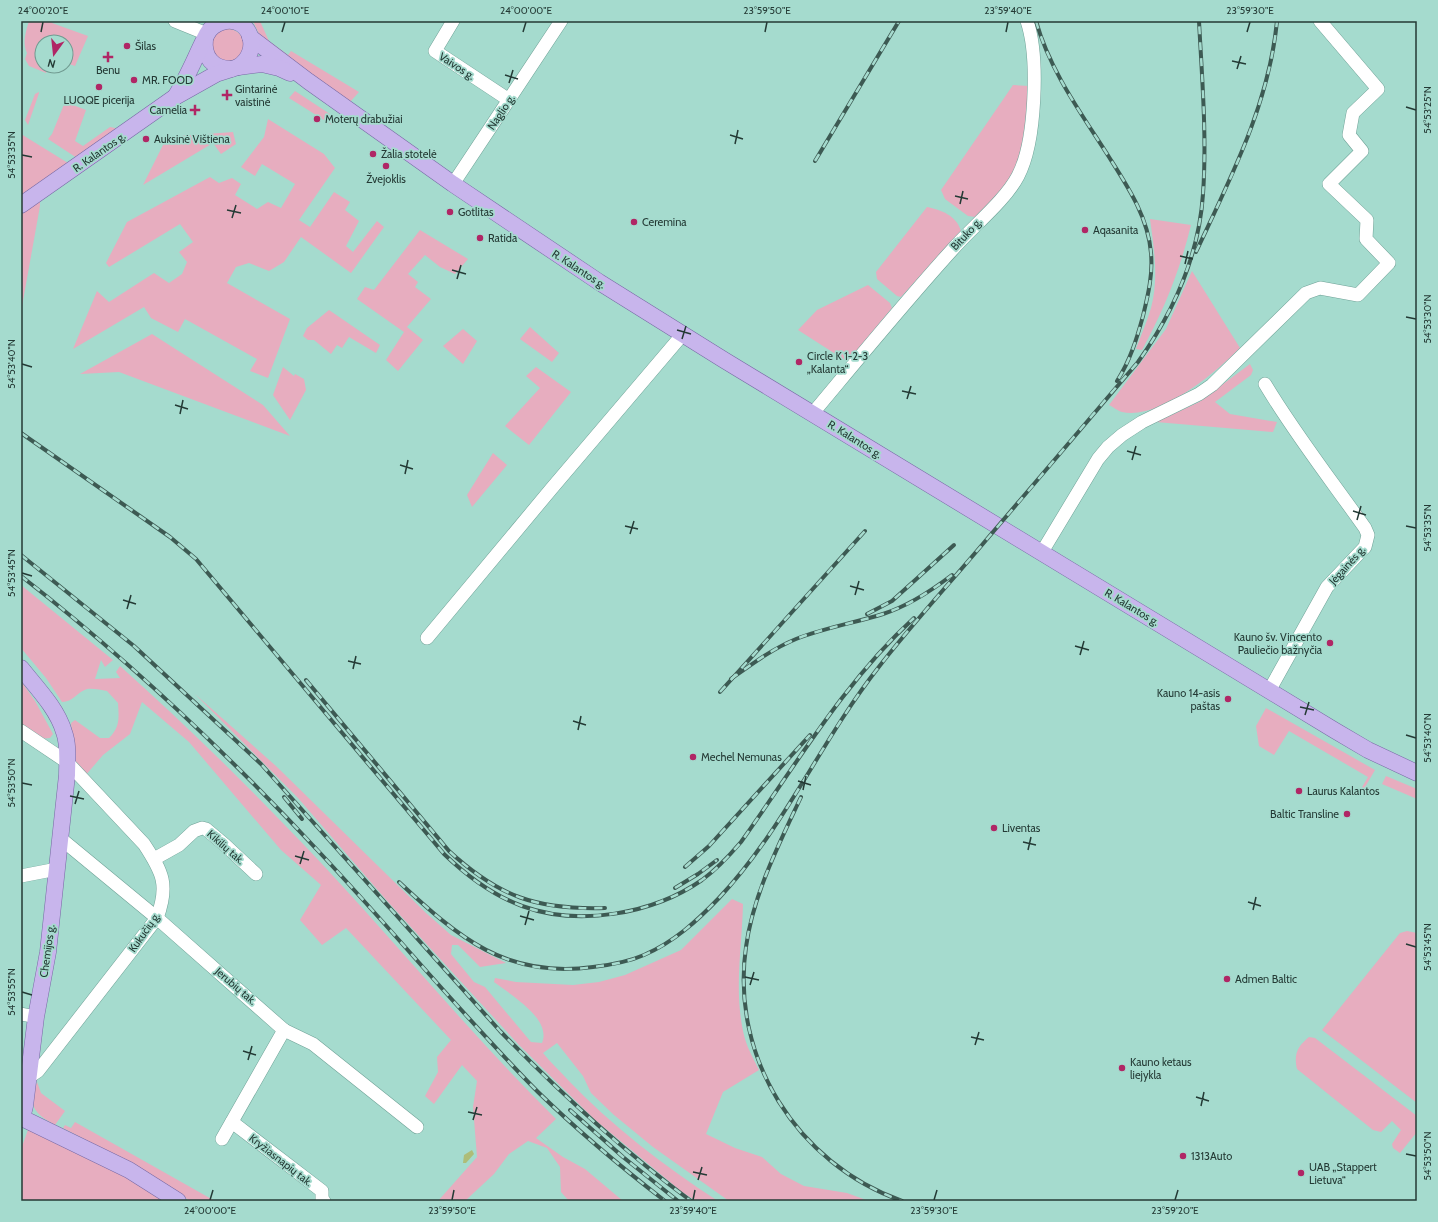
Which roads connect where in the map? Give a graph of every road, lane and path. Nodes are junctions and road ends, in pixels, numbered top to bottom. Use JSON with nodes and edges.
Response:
{"nodes":[{"id":1,"x":175,"y":21,"type":"edge"},
{"id":2,"x":453,"y":21,"type":"edge"},
{"id":3,"x":561,"y":21,"type":"edge"},
{"id":4,"x":1027,"y":21,"type":"edge"},
{"id":5,"x":1320,"y":21,"type":"edge"},
{"id":6,"x":247,"y":30,"type":"edge"},
{"id":7,"x":209,"y":31,"type":"edge"},
{"id":8,"x":235,"y":68,"type":"junction"},
{"id":9,"x":308,"y":81,"type":"junction"},
{"id":10,"x":175,"y":97,"type":"junction"},
{"id":11,"x":509,"y":100,"type":"junction"},
{"id":12,"x":453,"y":184,"type":"junction"},
{"id":13,"x":21,"y":205,"type":"edge"},
{"id":14,"x":683,"y":334,"type":"junction"},
{"id":15,"x":1265,"y":384,"type":"dead end"},
{"id":16,"x":813,"y":413,"type":"junction"},
{"id":17,"x":1042,"y":552,"type":"junction"},
{"id":18,"x":427,"y":638,"type":"dead end"},
{"id":19,"x":21,"y":668,"type":"edge"},
{"id":20,"x":1269,"y":691,"type":"junction"},
{"id":21,"x":21,"y":731,"type":"edge"},
{"id":22,"x":67,"y":762,"type":"junction"},
{"id":23,"x":1417,"y":773,"type":"edge"},
{"id":24,"x":60,"y":838,"type":"junction"},
{"id":25,"x":154,"y":859,"type":"junction"},
{"id":26,"x":57,"y":869,"type":"junction"},
{"id":27,"x":256,"y":874,"type":"dead end"},
{"id":28,"x":21,"y":876,"type":"edge"},
{"id":29,"x":157,"y":918,"type":"junction"},
{"id":30,"x":28,"y":1015,"type":"edge"},
{"id":31,"x":284,"y":1030,"type":"junction"},
{"id":32,"x":28,"y":1074,"type":"junction"},
{"id":33,"x":21,"y":1118,"type":"edge"},
{"id":34,"x":232,"y":1122,"type":"junction"},
{"id":35,"x":417,"y":1126,"type":"dead end"},
{"id":36,"x":222,"y":1139,"type":"dead end"},
{"id":37,"x":178,"y":1201,"type":"edge"},
{"id":38,"x":323,"y":1201,"type":"edge"}],
"edges":[{"from":1,"to":7,"type":"street"},
{"from":2,"to":11,"type":"street","name":"Vaivos g."},
{"from":3,"to":11,"type":"street","name":"Naglio g."},
{"from":4,"to":16,"type":"street","name":"Bituko g."},
{"from":5,"to":17,"type":"street"},
{"from":6,"to":7,"type":"main road","name":"R. Kalantos g."},
{"from":6,"to":8,"type":"main road","name":"R. Kalantos g."},
{"from":6,"to":9,"type":"main road","name":"R. Kalantos g."},
{"from":7,"to":8,"type":"main road","name":"R. Kalantos g."},
{"from":7,"to":10,"type":"main road","name":"R. Kalantos g."},
{"from":8,"to":9,"type":"main road","name":"R. Kalantos g."},
{"from":8,"to":10,"type":"main road","name":"R. Kalantos g."},
{"from":9,"to":12,"type":"main road","name":"R. Kalantos g."},
{"from":10,"to":13,"type":"main road","name":"R. Kalantos g."},
{"from":11,"to":12,"type":"street","name":"Naglio g."},
{"from":12,"to":14,"type":"main road","name":"R. Kalantos g."},
{"from":14,"to":16,"type":"main road","name":"R. Kalantos g."},
{"from":14,"to":18,"type":"street"},
{"from":15,"to":20,"type":"street","name":"Jėgainės g."},
{"from":16,"to":17,"type":"main road","name":"R. Kalantos g."},
{"from":17,"to":20,"type":"main road","name":"R. Kalantos g."},
{"from":19,"to":22,"type":"main road","name":"Chemijos g."},
{"from":20,"to":23,"type":"main road","name":"R. Kalantos g."},
{"from":21,"to":22,"type":"street","name":"Kukučių g."},
{"from":22,"to":24,"type":"main road","name":"Chemijos g."},
{"from":22,"to":25,"type":"street","name":"Kukučių g."},
{"from":24,"to":26,"type":"main road","name":"Chemijos g."},
{"from":24,"to":29,"type":"street","name":"Jerubių tak."},
{"from":25,"to":27,"type":"street","name":"Kikilių tak."},
{"from":25,"to":29,"type":"street","name":"Kukučių g."},
{"from":26,"to":28,"type":"street"},
{"from":26,"to":30,"type":"main road","name":"Chemijos g."},
{"from":29,"to":31,"type":"street","name":"Jerubių tak."},
{"from":29,"to":32,"type":"street","name":"Kukučių g."},
{"from":30,"to":32,"type":"main road","name":"Chemijos g."},
{"from":31,"to":34,"type":"street"},
{"from":31,"to":35,"type":"street","name":"Jerubių tak."},
{"from":32,"to":33,"type":"main road","name":"Chemijos g."},
{"from":33,"to":37,"type":"main road","name":"Chemijos g."},
{"from":34,"to":36,"type":"street"},
{"from":34,"to":38,"type":"street","name":"Kryžiasnapių tak."}]}
